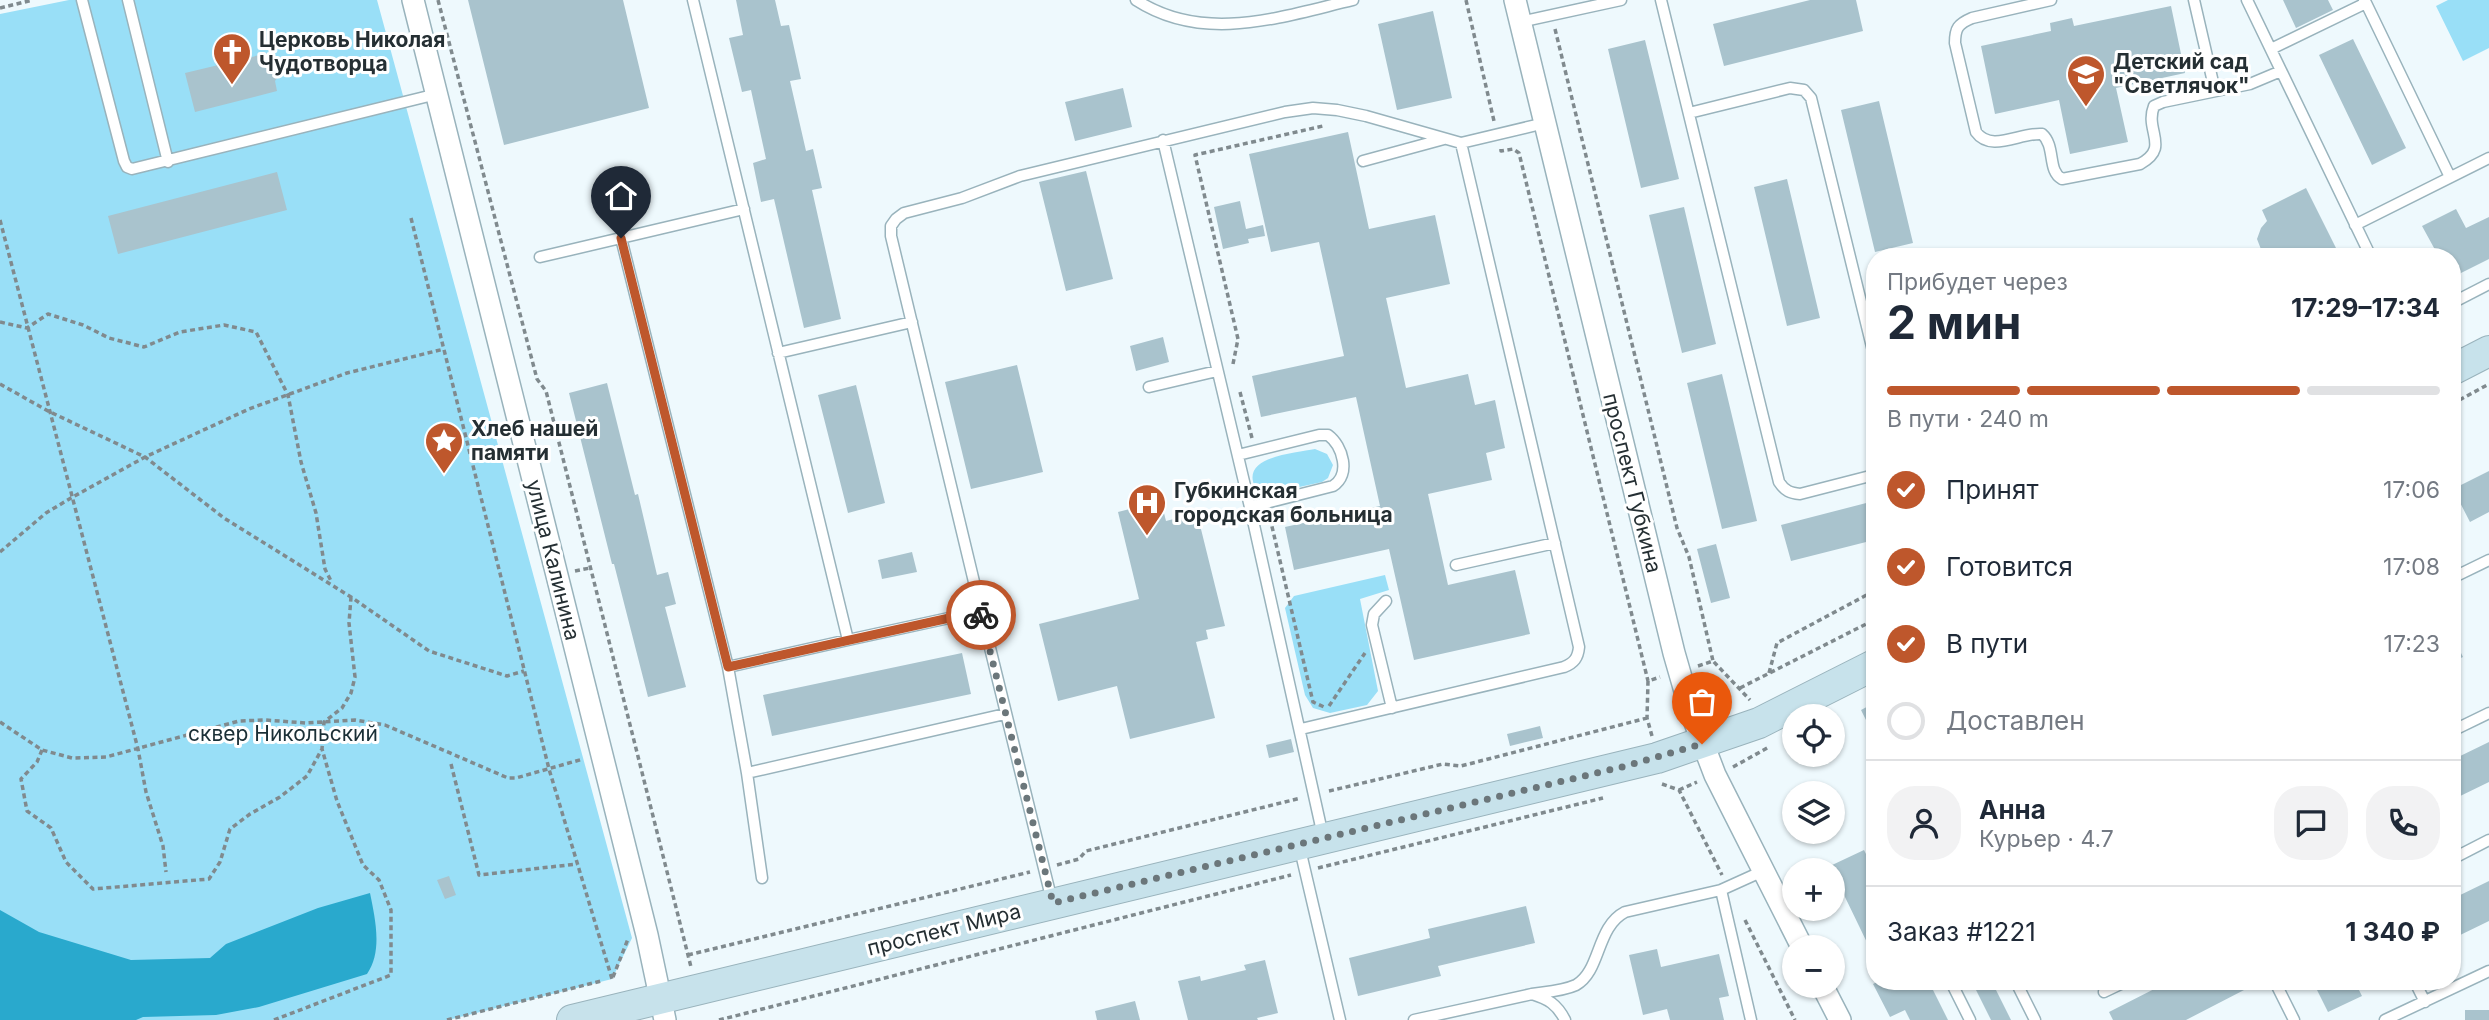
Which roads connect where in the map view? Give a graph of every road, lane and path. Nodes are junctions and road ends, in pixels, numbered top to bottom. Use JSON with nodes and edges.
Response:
{"nodes":[{"id":1,"x":33,"y":0,"type":"edge"},
{"id":2,"x":82,"y":0,"type":"edge"},
{"id":3,"x":128,"y":0,"type":"edge"},
{"id":4,"x":413,"y":0,"type":"edge"},
{"id":5,"x":438,"y":0,"type":"edge"},
{"id":6,"x":693,"y":0,"type":"edge"},
{"id":7,"x":1136,"y":0,"type":"edge"},
{"id":8,"x":1353,"y":0,"type":"edge"},
{"id":9,"x":1466,"y":0,"type":"edge"},
{"id":10,"x":1515,"y":0,"type":"edge"},
{"id":11,"x":1621,"y":0,"type":"edge"},
{"id":12,"x":1661,"y":0,"type":"edge"},
{"id":13,"x":2052,"y":0,"type":"edge"},
{"id":14,"x":2194,"y":0,"type":"edge"},
{"id":15,"x":2247,"y":0,"type":"edge"},
{"id":16,"x":2365,"y":2,"type":"edge"},
{"id":17,"x":2008,"y":5,"type":"edge"},
{"id":18,"x":0,"y":8,"type":"edge"},
{"id":19,"x":1551,"y":15,"type":"junction"},
{"id":20,"x":1520,"y":22,"type":"junction"},
{"id":21,"x":2271,"y":50,"type":"junction"},
{"id":22,"x":2281,"y":71,"type":"junction"},
{"id":23,"x":2215,"y":91,"type":"junction"},
{"id":24,"x":437,"y":94,"type":"junction"},
{"id":25,"x":1689,"y":113,"type":"junction"},
{"id":26,"x":1545,"y":123,"type":"junction"},
{"id":27,"x":1497,"y":134,"type":"junction"},
{"id":28,"x":1447,"y":139,"type":"junction"},
{"id":29,"x":1163,"y":140,"type":"junction"},
{"id":30,"x":1461,"y":143,"type":"junction"},
{"id":31,"x":2489,"y":158,"type":"edge"},
{"id":32,"x":1363,"y":161,"type":"dead end"},
{"id":33,"x":167,"y":162,"type":"junction"},
{"id":34,"x":2450,"y":177,"type":"junction"},
{"id":35,"x":744,"y":208,"type":"junction"},
{"id":36,"x":411,"y":218,"type":"dead end"},
{"id":37,"x":0,"y":220,"type":"edge"},
{"id":38,"x":2355,"y":225,"type":"junction"},
{"id":39,"x":621,"y":238,"type":"junction"},
{"id":40,"x":2366,"y":248,"type":"edge"},
{"id":41,"x":540,"y":257,"type":"dead end"},
{"id":42,"x":2489,"y":284,"type":"edge"},
{"id":43,"x":2461,"y":298,"type":"edge"},
{"id":44,"x":912,"y":322,"type":"junction"},
{"id":45,"x":1866,"y":322,"type":"edge"},
{"id":46,"x":0,"y":323,"type":"edge"},
{"id":47,"x":27,"y":328,"type":"junction"},
{"id":48,"x":444,"y":349,"type":"junction"},
{"id":49,"x":2489,"y":351,"type":"edge"},
{"id":50,"x":778,"y":353,"type":"junction"},
{"id":51,"x":2461,"y":365,"type":"edge"},
{"id":52,"x":1217,"y":371,"type":"junction"},
{"id":53,"x":0,"y":384,"type":"edge"},
{"id":54,"x":2489,"y":384,"type":"edge"},
{"id":55,"x":1149,"y":387,"type":"dead end"},
{"id":56,"x":288,"y":395,"type":"junction"},
{"id":57,"x":2461,"y":399,"type":"edge"},
{"id":58,"x":48,"y":411,"type":"junction"},
{"id":59,"x":1238,"y":455,"type":"junction"},
{"id":60,"x":145,"y":457,"type":"junction"},
{"id":61,"x":1866,"y":477,"type":"edge"},
{"id":62,"x":71,"y":498,"type":"junction"},
{"id":63,"x":1250,"y":508,"type":"junction"},
{"id":64,"x":1555,"y":543,"type":"junction"},
{"id":65,"x":0,"y":552,"type":"edge"},
{"id":66,"x":2489,"y":560,"type":"edge"},
{"id":67,"x":1456,"y":565,"type":"dead end"},
{"id":68,"x":2461,"y":574,"type":"edge"},
{"id":69,"x":334,"y":586,"type":"junction"},
{"id":70,"x":1866,"y":595,"type":"edge"},
{"id":71,"x":351,"y":597,"type":"junction"},
{"id":72,"x":1386,"y":601,"type":"dead end"},
{"id":73,"x":981,"y":611,"type":"junction"},
{"id":74,"x":1866,"y":624,"type":"edge"},
{"id":75,"x":848,"y":640,"type":"junction"},
{"id":76,"x":1370,"y":645,"type":"dead end"},
{"id":77,"x":1713,"y":661,"type":"dead end"},
{"id":78,"x":728,"y":667,"type":"junction"},
{"id":79,"x":1866,"y":669,"type":"edge"},
{"id":80,"x":524,"y":671,"type":"junction"},
{"id":81,"x":1769,"y":673,"type":"junction"},
{"id":82,"x":1648,"y":681,"type":"dead end"},
{"id":83,"x":1740,"y":688,"type":"dead end"},
{"id":84,"x":1329,"y":706,"type":"dead end"},
{"id":85,"x":1392,"y":708,"type":"junction"},
{"id":86,"x":2489,"y":713,"type":"edge"},
{"id":87,"x":1005,"y":714,"type":"junction"},
{"id":88,"x":1647,"y":718,"type":"dead end"},
{"id":89,"x":0,"y":722,"type":"edge"},
{"id":90,"x":324,"y":722,"type":"junction"},
{"id":91,"x":2461,"y":727,"type":"edge"},
{"id":92,"x":1301,"y":729,"type":"junction"},
{"id":93,"x":1702,"y":744,"type":"junction"},
{"id":94,"x":1769,"y":747,"type":"dead end"},
{"id":95,"x":138,"y":749,"type":"junction"},
{"id":96,"x":322,"y":749,"type":"junction"},
{"id":97,"x":42,"y":750,"type":"junction"},
{"id":98,"x":583,"y":759,"type":"dead end"},
{"id":99,"x":1746,"y":761,"type":"dead end"},
{"id":100,"x":451,"y":764,"type":"dead end"},
{"id":101,"x":549,"y":769,"type":"junction"},
{"id":102,"x":747,"y":773,"type":"junction"},
{"id":103,"x":1651,"y":787,"type":"dead end"},
{"id":104,"x":1679,"y":790,"type":"dead end"},
{"id":105,"x":1315,"y":795,"type":"junction"},
{"id":106,"x":1611,"y":797,"type":"dead end"},
{"id":107,"x":2489,"y":840,"type":"edge"},
{"id":108,"x":1309,"y":852,"type":"junction"},
{"id":109,"x":2461,"y":854,"type":"edge"},
{"id":110,"x":577,"y":863,"type":"junction"},
{"id":111,"x":1045,"y":869,"type":"junction"},
{"id":112,"x":1763,"y":871,"type":"junction"},
{"id":113,"x":166,"y":872,"type":"dead end"},
{"id":114,"x":762,"y":878,"type":"dead end"},
{"id":115,"x":1721,"y":890,"type":"junction"},
{"id":116,"x":1053,"y":903,"type":"junction"},
{"id":117,"x":1796,"y":935,"type":"edge"},
{"id":118,"x":2489,"y":971,"type":"edge"},
{"id":119,"x":612,"y":979,"type":"dead end"},
{"id":120,"x":601,"y":981,"type":"dead end"},
{"id":121,"x":2461,"y":985,"type":"edge"},
{"id":122,"x":1955,"y":990,"type":"edge"},
{"id":123,"x":2020,"y":990,"type":"edge"},
{"id":124,"x":2108,"y":990,"type":"edge"},
{"id":125,"x":2279,"y":990,"type":"edge"},
{"id":126,"x":2419,"y":990,"type":"edge"},
{"id":127,"x":2450,"y":990,"type":"edge"},
{"id":128,"x":2104,"y":992,"type":"dead end"},
{"id":129,"x":1532,"y":995,"type":"junction"},
{"id":130,"x":1829,"y":998,"type":"edge"},
{"id":131,"x":2425,"y":1002,"type":"junction"},
{"id":132,"x":663,"y":1009,"type":"edge"},
{"id":133,"x":274,"y":1020,"type":"edge"},
{"id":134,"x":447,"y":1020,"type":"edge"},
{"id":135,"x":572,"y":1020,"type":"edge"},
{"id":136,"x":719,"y":1020,"type":"edge"},
{"id":137,"x":1339,"y":1020,"type":"edge"},
{"id":138,"x":1414,"y":1020,"type":"edge"},
{"id":139,"x":1565,"y":1020,"type":"edge"},
{"id":140,"x":1751,"y":1020,"type":"edge"},
{"id":141,"x":1840,"y":1020,"type":"edge"},
{"id":142,"x":1970,"y":1020,"type":"edge"},
{"id":143,"x":2035,"y":1020,"type":"edge"},
{"id":144,"x":2294,"y":1020,"type":"edge"},
{"id":145,"x":2385,"y":1020,"type":"edge"}],
"edges":[{"from":1,"to":18,"type":"path"},
{"from":2,"to":33,"type":"lane"},
{"from":3,"to":33,"type":"lane"},
{"from":4,"to":24,"type":"street","name":"улица Калинина"},
{"from":5,"to":111,"type":"path"},
{"from":6,"to":35,"type":"lane"},
{"from":7,"to":8,"type":"lane"},
{"from":9,"to":27,"type":"path"},
{"from":10,"to":20,"type":"street","name":"проспект Губкина"},
{"from":11,"to":19,"type":"lane"},
{"from":12,"to":25,"type":"lane"},
{"from":13,"to":17,"type":"lane"},
{"from":14,"to":23,"type":"lane"},
{"from":15,"to":21,"type":"lane"},
{"from":16,"to":21,"type":"lane"},
{"from":16,"to":34,"type":"lane"},
{"from":17,"to":23,"type":"lane"},
{"from":19,"to":20,"type":"lane"},
{"from":19,"to":77,"type":"path"},
{"from":20,"to":26,"type":"street","name":"проспект Губкина"},
{"from":21,"to":22,"type":"lane"},
{"from":22,"to":23,"type":"lane"},
{"from":22,"to":38,"type":"lane"},
{"from":24,"to":33,"type":"lane"},
{"from":24,"to":132,"type":"street","name":"улица Калинина"},
{"from":25,"to":45,"type":"lane"},
{"from":25,"to":61,"type":"lane"},
{"from":26,"to":27,"type":"lane"},
{"from":26,"to":93,"type":"street","name":"проспект Губкина"},
{"from":27,"to":30,"type":"lane"},
{"from":27,"to":82,"type":"path"},
{"from":28,"to":29,"type":"lane"},
{"from":28,"to":30,"type":"lane"},
{"from":28,"to":32,"type":"lane"},
{"from":29,"to":44,"type":"lane"},
{"from":29,"to":52,"type":"lane"},
{"from":30,"to":64,"type":"lane"},
{"from":31,"to":34,"type":"lane"},
{"from":34,"to":38,"type":"lane"},
{"from":35,"to":39,"type":"lane"},
{"from":35,"to":50,"type":"lane"},
{"from":36,"to":48,"type":"path"},
{"from":37,"to":47,"type":"path"},
{"from":38,"to":40,"type":"lane"},
{"from":39,"to":41,"type":"lane"},
{"from":39,"to":78,"type":"lane"},
{"from":42,"to":43,"type":"lane"},
{"from":44,"to":50,"type":"lane"},
{"from":44,"to":73,"type":"lane"},
{"from":46,"to":47,"type":"path"},
{"from":47,"to":56,"type":"path"},
{"from":47,"to":58,"type":"path"},
{"from":48,"to":56,"type":"path"},
{"from":48,"to":80,"type":"path"},
{"from":49,"to":51,"type":"main road"},
{"from":50,"to":75,"type":"lane"},
{"from":52,"to":55,"type":"lane"},
{"from":52,"to":59,"type":"lane"},
{"from":53,"to":58,"type":"path"},
{"from":54,"to":57,"type":"path"},
{"from":56,"to":60,"type":"path"},
{"from":56,"to":69,"type":"path"},
{"from":58,"to":60,"type":"path"},
{"from":58,"to":62,"type":"path"},
{"from":59,"to":63,"type":"lane"},
{"from":59,"to":63,"type":"lane"},
{"from":60,"to":62,"type":"path"},
{"from":60,"to":69,"type":"path"},
{"from":62,"to":65,"type":"path"},
{"from":62,"to":95,"type":"path"},
{"from":63,"to":92,"type":"lane"},
{"from":64,"to":67,"type":"lane"},
{"from":64,"to":85,"type":"lane"},
{"from":66,"to":68,"type":"lane"},
{"from":69,"to":71,"type":"path"},
{"from":70,"to":81,"type":"path"},
{"from":71,"to":80,"type":"path"},
{"from":71,"to":90,"type":"path"},
{"from":72,"to":85,"type":"lane"},
{"from":73,"to":75,"type":"lane"},
{"from":73,"to":87,"type":"lane"},
{"from":74,"to":81,"type":"path"},
{"from":75,"to":78,"type":"lane"},
{"from":76,"to":84,"type":"path"},
{"from":78,"to":102,"type":"lane"},
{"from":79,"to":93,"type":"main road","name":"проспект Мира"},
{"from":80,"to":101,"type":"path"},
{"from":81,"to":83,"type":"path"},
{"from":85,"to":92,"type":"lane"},
{"from":86,"to":91,"type":"lane"},
{"from":87,"to":102,"type":"lane"},
{"from":87,"to":111,"type":"lane"},
{"from":88,"to":105,"type":"path"},
{"from":89,"to":97,"type":"path"},
{"from":90,"to":95,"type":"path"},
{"from":90,"to":96,"type":"path"},
{"from":90,"to":101,"type":"path"},
{"from":92,"to":105,"type":"lane"},
{"from":93,"to":108,"type":"main road","name":"проспект Мира"},
{"from":93,"to":112,"type":"street","name":"проспект Губкина"},
{"from":94,"to":99,"type":"path"},
{"from":95,"to":97,"type":"path"},
{"from":95,"to":113,"type":"path"},
{"from":96,"to":97,"type":"path"},
{"from":96,"to":133,"type":"path"},
{"from":98,"to":101,"type":"path"},
{"from":100,"to":110,"type":"path"},
{"from":101,"to":110,"type":"path"},
{"from":102,"to":114,"type":"lane"},
{"from":103,"to":104,"type":"path"},
{"from":105,"to":108,"type":"lane"},
{"from":105,"to":111,"type":"path"},
{"from":106,"to":108,"type":"path"},
{"from":107,"to":109,"type":"lane"},
{"from":108,"to":116,"type":"main road","name":"проспект Мира"},
{"from":108,"to":136,"type":"path"},
{"from":108,"to":137,"type":"lane"},
{"from":110,"to":119,"type":"path"},
{"from":111,"to":116,"type":"lane"},
{"from":112,"to":115,"type":"lane"},
{"from":112,"to":117,"type":"street","name":"проспект Губкина"},
{"from":115,"to":129,"type":"lane"},
{"from":115,"to":140,"type":"lane"},
{"from":116,"to":132,"type":"main road","name":"проспект Мира"},
{"from":118,"to":121,"type":"lane"},
{"from":120,"to":134,"type":"path"},
{"from":122,"to":142,"type":"lane"},
{"from":123,"to":143,"type":"lane"},
{"from":124,"to":128,"type":"lane"},
{"from":125,"to":144,"type":"lane"},
{"from":126,"to":131,"type":"lane"},
{"from":127,"to":131,"type":"lane"},
{"from":129,"to":138,"type":"lane"},
{"from":129,"to":139,"type":"lane"},
{"from":130,"to":141,"type":"street"},
{"from":131,"to":145,"type":"lane"},
{"from":132,"to":135,"type":"main road","name":"проспект Мира"}]}
